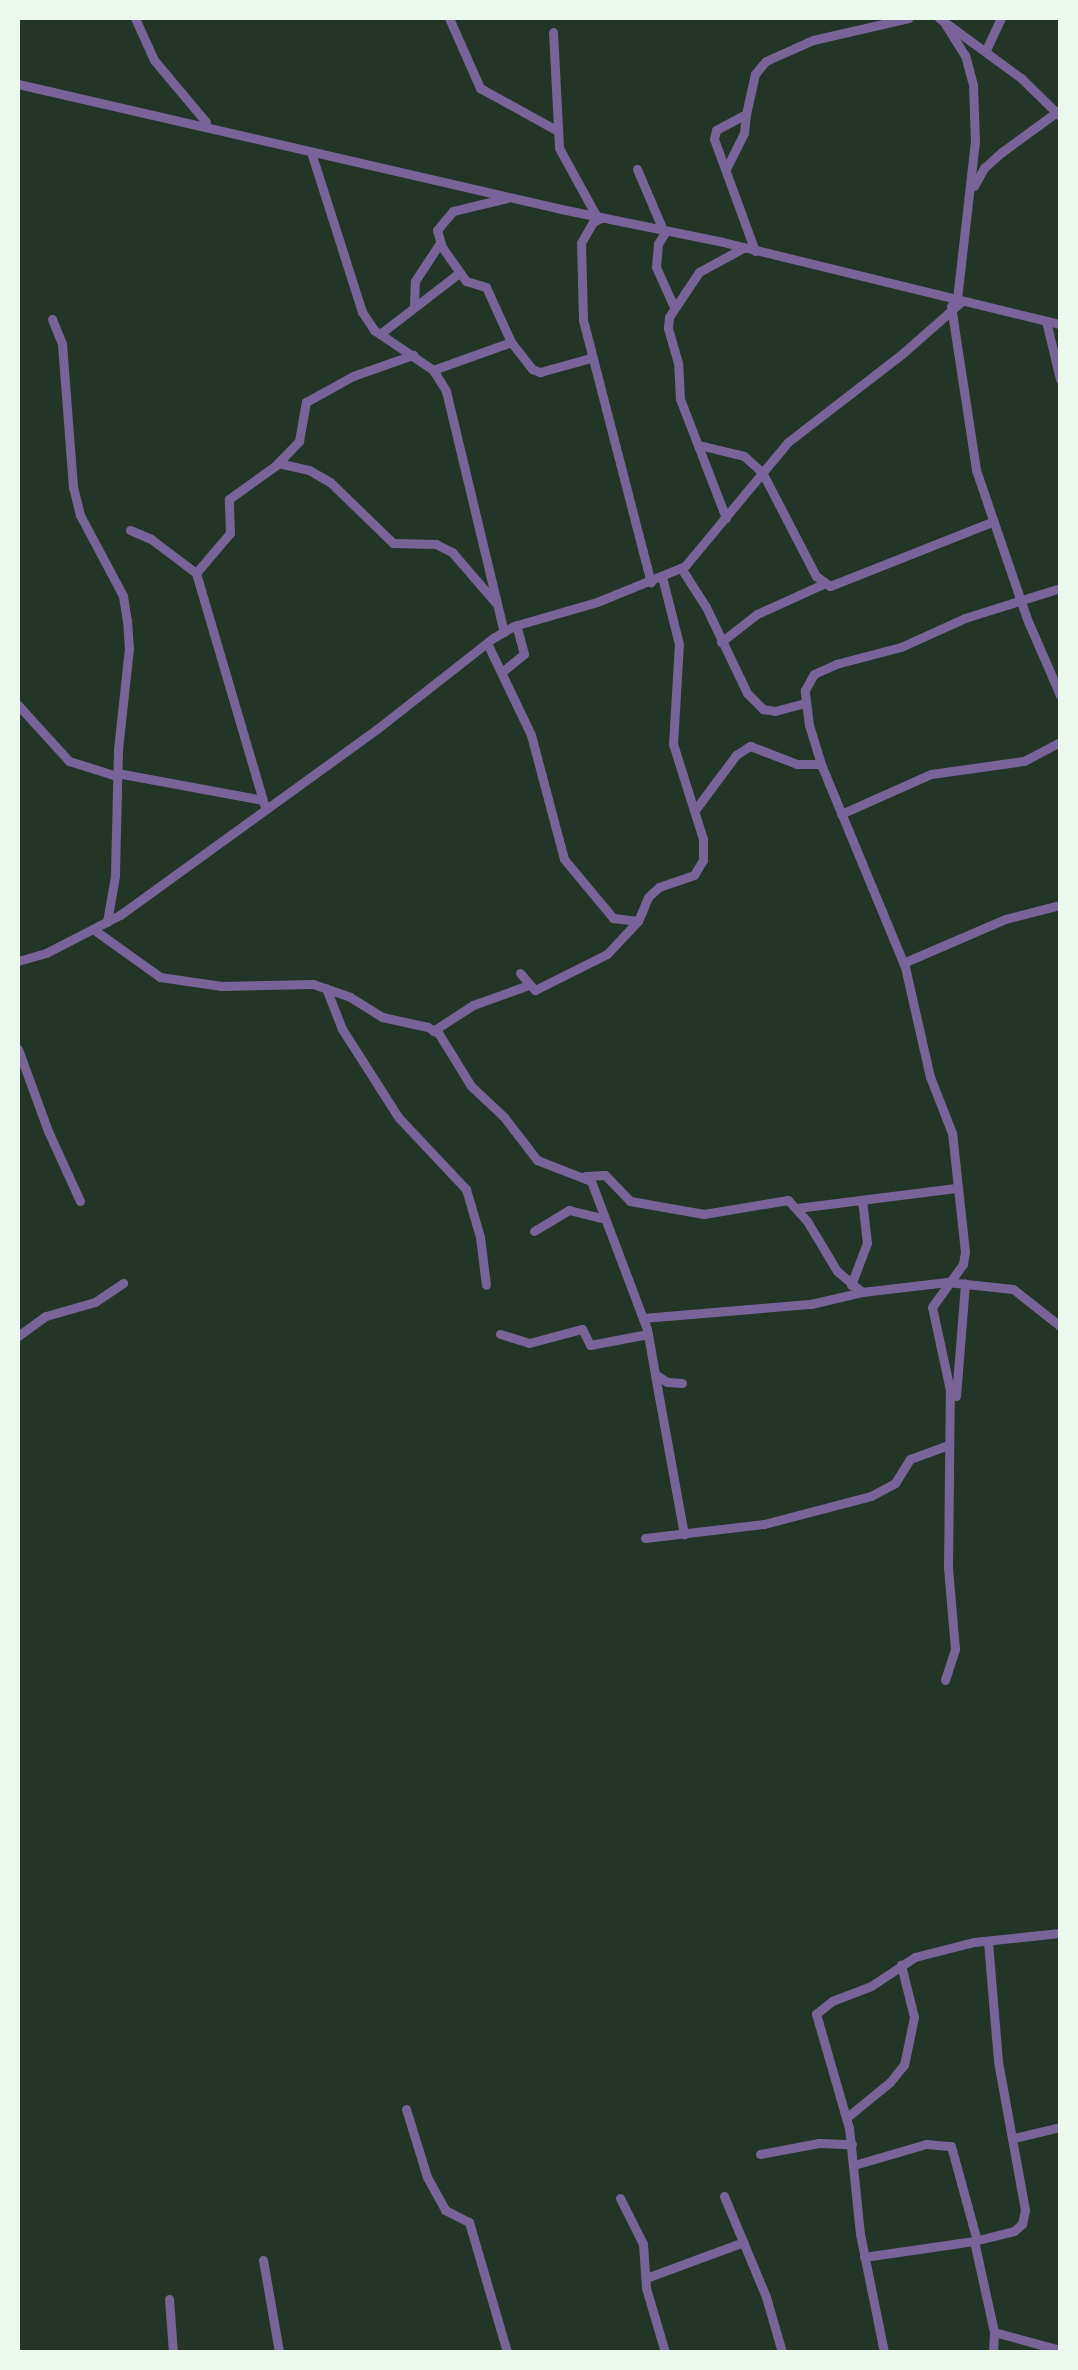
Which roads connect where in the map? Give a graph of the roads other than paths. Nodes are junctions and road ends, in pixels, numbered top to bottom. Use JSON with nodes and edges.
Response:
{"nodes":[{"id":1,"x":135,"y":18,"type":"edge"},
{"id":2,"x":448,"y":18,"type":"edge"},
{"id":3,"x":909,"y":18,"type":"edge"},
{"id":4,"x":1001,"y":18,"type":"edge"},
{"id":5,"x":942,"y":20,"type":"edge"},
{"id":6,"x":553,"y":32,"type":"dead end"},
{"id":7,"x":986,"y":50,"type":"junction"},
{"id":8,"x":18,"y":84,"type":"edge"},
{"id":9,"x":1059,"y":112,"type":"edge"},
{"id":10,"x":746,"y":114,"type":"junction"},
{"id":11,"x":207,"y":124,"type":"junction"},
{"id":12,"x":558,"y":131,"type":"junction"},
{"id":13,"x":311,"y":152,"type":"junction"},
{"id":14,"x":637,"y":169,"type":"dead end"},
{"id":15,"x":726,"y":169,"type":"junction"},
{"id":16,"x":971,"y":193,"type":"junction"},
{"id":17,"x":514,"y":197,"type":"junction"},
{"id":18,"x":599,"y":217,"type":"junction"},
{"id":19,"x":664,"y":230,"type":"junction"},
{"id":20,"x":440,"y":243,"type":"junction"},
{"id":21,"x":750,"y":249,"type":"junction"},
{"id":22,"x":459,"y":273,"type":"junction"},
{"id":23,"x":957,"y":302,"type":"junction"},
{"id":24,"x":414,"y":306,"type":"junction"},
{"id":25,"x":674,"y":307,"type":"junction"},
{"id":26,"x":52,"y":319,"type":"dead end"},
{"id":27,"x":1046,"y":321,"type":"junction"},
{"id":28,"x":1060,"y":324,"type":"edge"},
{"id":29,"x":380,"y":334,"type":"junction"},
{"id":30,"x":510,"y":342,"type":"junction"},
{"id":31,"x":413,"y":355,"type":"junction"},
{"id":32,"x":591,"y":358,"type":"junction"},
{"id":33,"x":433,"y":370,"type":"junction"},
{"id":34,"x":1060,"y":380,"type":"edge"},
{"id":35,"x":699,"y":445,"type":"junction"},
{"id":36,"x":278,"y":462,"type":"junction"},
{"id":37,"x":762,"y":472,"type":"junction"},
{"id":38,"x":726,"y":518,"type":"junction"},
{"id":39,"x":994,"y":521,"type":"junction"},
{"id":40,"x":130,"y":530,"type":"dead end"},
{"id":41,"x":681,"y":568,"type":"junction"},
{"id":42,"x":196,"y":573,"type":"junction"},
{"id":43,"x":662,"y":577,"type":"junction"},
{"id":44,"x":651,"y":582,"type":"junction"},
{"id":45,"x":823,"y":584,"type":"junction"},
{"id":46,"x":1060,"y":588,"type":"edge"},
{"id":47,"x":1021,"y":602,"type":"junction"},
{"id":48,"x":497,"y":604,"type":"junction"},
{"id":49,"x":516,"y":626,"type":"junction"},
{"id":50,"x":504,"y":632,"type":"junction"},
{"id":51,"x":722,"y":642,"type":"junction"},
{"id":52,"x":487,"y":643,"type":"junction"},
{"id":53,"x":503,"y":671,"type":"junction"},
{"id":54,"x":1060,"y":696,"type":"edge"},
{"id":55,"x":805,"y":703,"type":"junction"},
{"id":56,"x":18,"y":705,"type":"edge"},
{"id":57,"x":1060,"y":742,"type":"edge"},
{"id":58,"x":822,"y":764,"type":"junction"},
{"id":59,"x":117,"y":774,"type":"junction"},
{"id":60,"x":264,"y":804,"type":"junction"},
{"id":61,"x":694,"y":810,"type":"junction"},
{"id":62,"x":841,"y":814,"type":"junction"},
{"id":63,"x":1060,"y":904,"type":"edge"},
{"id":64,"x":638,"y":920,"type":"junction"},
{"id":65,"x":107,"y":922,"type":"junction"},
{"id":66,"x":93,"y":929,"type":"junction"},
{"id":67,"x":18,"y":961,"type":"edge"},
{"id":68,"x":904,"y":963,"type":"junction"},
{"id":69,"x":520,"y":973,"type":"dead end"},
{"id":70,"x":529,"y":986,"type":"junction"},
{"id":71,"x":326,"y":988,"type":"junction"},
{"id":72,"x":434,"y":1031,"type":"junction"},
{"id":73,"x":18,"y":1049,"type":"edge"},
{"id":74,"x":585,"y":1176,"type":"junction"},
{"id":75,"x":956,"y":1188,"type":"junction"},
{"id":76,"x":862,"y":1200,"type":"junction"},
{"id":77,"x":80,"y":1201,"type":"dead end"},
{"id":78,"x":798,"y":1208,"type":"junction"},
{"id":79,"x":606,"y":1219,"type":"junction"},
{"id":80,"x":534,"y":1231,"type":"dead end"},
{"id":81,"x":947,"y":1282,"type":"junction"},
{"id":82,"x":123,"y":1283,"type":"dead end"},
{"id":83,"x":965,"y":1284,"type":"junction"},
{"id":84,"x":486,"y":1285,"type":"dead end"},
{"id":85,"x":852,"y":1285,"type":"junction"},
{"id":86,"x":862,"y":1292,"type":"junction"},
{"id":87,"x":643,"y":1318,"type":"junction"},
{"id":88,"x":1060,"y":1326,"type":"edge"},
{"id":89,"x":500,"y":1334,"type":"dead end"},
{"id":90,"x":648,"y":1334,"type":"junction"},
{"id":91,"x":18,"y":1336,"type":"edge"},
{"id":92,"x":655,"y":1374,"type":"junction"},
{"id":93,"x":682,"y":1383,"type":"dead end"},
{"id":94,"x":950,"y":1422,"type":"junction"},
{"id":95,"x":948,"y":1446,"type":"junction"},
{"id":96,"x":684,"y":1534,"type":"junction"},
{"id":97,"x":645,"y":1538,"type":"dead end"},
{"id":98,"x":946,"y":1680,"type":"dead end"},
{"id":99,"x":1060,"y":1933,"type":"edge"},
{"id":100,"x":988,"y":1941,"type":"junction"},
{"id":101,"x":901,"y":1966,"type":"junction"},
{"id":102,"x":406,"y":2110,"type":"dead end"},
{"id":103,"x":846,"y":2118,"type":"junction"},
{"id":104,"x":1060,"y":2127,"type":"edge"},
{"id":105,"x":1014,"y":2138,"type":"junction"},
{"id":106,"x":852,"y":2144,"type":"junction"},
{"id":107,"x":760,"y":2154,"type":"dead end"},
{"id":108,"x":854,"y":2164,"type":"junction"},
{"id":109,"x":724,"y":2196,"type":"dead end"},
{"id":110,"x":620,"y":2198,"type":"dead end"},
{"id":111,"x":976,"y":2241,"type":"junction"},
{"id":112,"x":744,"y":2242,"type":"junction"},
{"id":113,"x":864,"y":2257,"type":"junction"},
{"id":114,"x":264,"y":2260,"type":"dead end"},
{"id":115,"x":646,"y":2278,"type":"junction"},
{"id":116,"x":170,"y":2299,"type":"dead end"},
{"id":117,"x":994,"y":2332,"type":"junction"},
{"id":118,"x":1060,"y":2350,"type":"edge"},
{"id":119,"x":173,"y":2352,"type":"edge"},
{"id":120,"x":279,"y":2352,"type":"edge"},
{"id":121,"x":508,"y":2352,"type":"edge"},
{"id":122,"x":664,"y":2352,"type":"edge"},
{"id":123,"x":782,"y":2352,"type":"edge"},
{"id":124,"x":884,"y":2352,"type":"edge"},
{"id":125,"x":991,"y":2352,"type":"edge"}],
"edges":[{"from":1,"to":11,"type":"street"},
{"from":2,"to":12,"type":"street"},
{"from":3,"to":10,"type":"street"},
{"from":4,"to":7,"type":"street"},
{"from":5,"to":7,"type":"street"},
{"from":5,"to":16,"type":"street"},
{"from":6,"to":12,"type":"street"},
{"from":7,"to":9,"type":"street"},
{"from":8,"to":11,"type":"street"},
{"from":9,"to":16,"type":"street"},
{"from":10,"to":15,"type":"street"},
{"from":10,"to":15,"type":"street"},
{"from":11,"to":13,"type":"street"},
{"from":12,"to":18,"type":"street"},
{"from":13,"to":17,"type":"street"},
{"from":13,"to":29,"type":"street"},
{"from":14,"to":19,"type":"street"},
{"from":15,"to":21,"type":"street"},
{"from":16,"to":23,"type":"street"},
{"from":17,"to":18,"type":"street"},
{"from":17,"to":20,"type":"street"},
{"from":18,"to":19,"type":"street"},
{"from":18,"to":32,"type":"street"},
{"from":19,"to":21,"type":"street"},
{"from":19,"to":25,"type":"street"},
{"from":20,"to":22,"type":"street"},
{"from":20,"to":24,"type":"street"},
{"from":21,"to":23,"type":"street"},
{"from":21,"to":25,"type":"street"},
{"from":22,"to":24,"type":"street"},
{"from":22,"to":30,"type":"street"},
{"from":23,"to":27,"type":"street"},
{"from":23,"to":37,"type":"street"},
{"from":23,"to":39,"type":"street"},
{"from":24,"to":29,"type":"street"},
{"from":25,"to":35,"type":"street"},
{"from":26,"to":59,"type":"street"},
{"from":27,"to":28,"type":"street"},
{"from":27,"to":34,"type":"street"},
{"from":29,"to":31,"type":"street"},
{"from":30,"to":32,"type":"street"},
{"from":30,"to":33,"type":"street"},
{"from":31,"to":33,"type":"street"},
{"from":31,"to":36,"type":"street"},
{"from":32,"to":44,"type":"street"},
{"from":33,"to":48,"type":"street"},
{"from":35,"to":37,"type":"street"},
{"from":35,"to":38,"type":"street"},
{"from":36,"to":42,"type":"street"},
{"from":36,"to":48,"type":"street"},
{"from":37,"to":38,"type":"street"},
{"from":37,"to":45,"type":"street"},
{"from":38,"to":41,"type":"street"},
{"from":39,"to":45,"type":"street"},
{"from":39,"to":47,"type":"street"},
{"from":40,"to":42,"type":"street"},
{"from":41,"to":43,"type":"street"},
{"from":41,"to":51,"type":"street"},
{"from":42,"to":60,"type":"street"},
{"from":43,"to":44,"type":"street"},
{"from":43,"to":61,"type":"street"},
{"from":44,"to":49,"type":"street"},
{"from":45,"to":51,"type":"street"},
{"from":46,"to":47,"type":"street"},
{"from":47,"to":54,"type":"street"},
{"from":47,"to":55,"type":"street"},
{"from":48,"to":50,"type":"street"},
{"from":49,"to":50,"type":"street"},
{"from":49,"to":53,"type":"street"},
{"from":50,"to":52,"type":"street"},
{"from":51,"to":55,"type":"street"},
{"from":52,"to":53,"type":"street"},
{"from":52,"to":60,"type":"street"},
{"from":53,"to":64,"type":"street"},
{"from":55,"to":58,"type":"street"},
{"from":56,"to":59,"type":"street"},
{"from":57,"to":62,"type":"street"},
{"from":58,"to":61,"type":"street"},
{"from":58,"to":62,"type":"street"},
{"from":59,"to":60,"type":"street"},
{"from":59,"to":65,"type":"street"},
{"from":60,"to":65,"type":"street"},
{"from":61,"to":64,"type":"street"},
{"from":62,"to":68,"type":"street"},
{"from":63,"to":68,"type":"street"},
{"from":64,"to":70,"type":"street"},
{"from":65,"to":66,"type":"street"},
{"from":66,"to":67,"type":"street"},
{"from":66,"to":71,"type":"street"},
{"from":68,"to":75,"type":"street"},
{"from":69,"to":70,"type":"street"},
{"from":70,"to":72,"type":"street"},
{"from":71,"to":72,"type":"street"},
{"from":71,"to":84,"type":"street"},
{"from":72,"to":74,"type":"street"},
{"from":73,"to":77,"type":"street"},
{"from":74,"to":78,"type":"street"},
{"from":74,"to":79,"type":"street"},
{"from":75,"to":76,"type":"street"},
{"from":75,"to":81,"type":"street"},
{"from":76,"to":78,"type":"street"},
{"from":76,"to":85,"type":"street"},
{"from":78,"to":85,"type":"street"},
{"from":79,"to":80,"type":"street"},
{"from":79,"to":87,"type":"street"},
{"from":81,"to":83,"type":"street"},
{"from":81,"to":86,"type":"street"},
{"from":81,"to":94,"type":"street"},
{"from":82,"to":91,"type":"street"},
{"from":83,"to":88,"type":"street"},
{"from":83,"to":94,"type":"street"},
{"from":85,"to":86,"type":"street"},
{"from":86,"to":87,"type":"street"},
{"from":87,"to":90,"type":"street"},
{"from":89,"to":90,"type":"street"},
{"from":90,"to":92,"type":"street"},
{"from":92,"to":93,"type":"street"},
{"from":92,"to":96,"type":"street"},
{"from":94,"to":95,"type":"street"},
{"from":95,"to":96,"type":"street"},
{"from":95,"to":98,"type":"street"},
{"from":96,"to":97,"type":"street"},
{"from":99,"to":100,"type":"street"},
{"from":100,"to":101,"type":"street"},
{"from":100,"to":105,"type":"street"},
{"from":101,"to":103,"type":"street"},
{"from":101,"to":103,"type":"street"},
{"from":102,"to":121,"type":"street"},
{"from":103,"to":106,"type":"street"},
{"from":104,"to":105,"type":"street"},
{"from":105,"to":111,"type":"street"},
{"from":106,"to":107,"type":"street"},
{"from":106,"to":108,"type":"street"},
{"from":108,"to":111,"type":"street"},
{"from":108,"to":113,"type":"street"},
{"from":109,"to":112,"type":"street"},
{"from":110,"to":115,"type":"street"},
{"from":111,"to":113,"type":"street"},
{"from":111,"to":117,"type":"street"},
{"from":112,"to":115,"type":"street"},
{"from":112,"to":123,"type":"street"},
{"from":113,"to":124,"type":"street"},
{"from":114,"to":120,"type":"street"},
{"from":115,"to":122,"type":"street"},
{"from":116,"to":119,"type":"street"},
{"from":117,"to":118,"type":"street"},
{"from":117,"to":125,"type":"street"}]}
